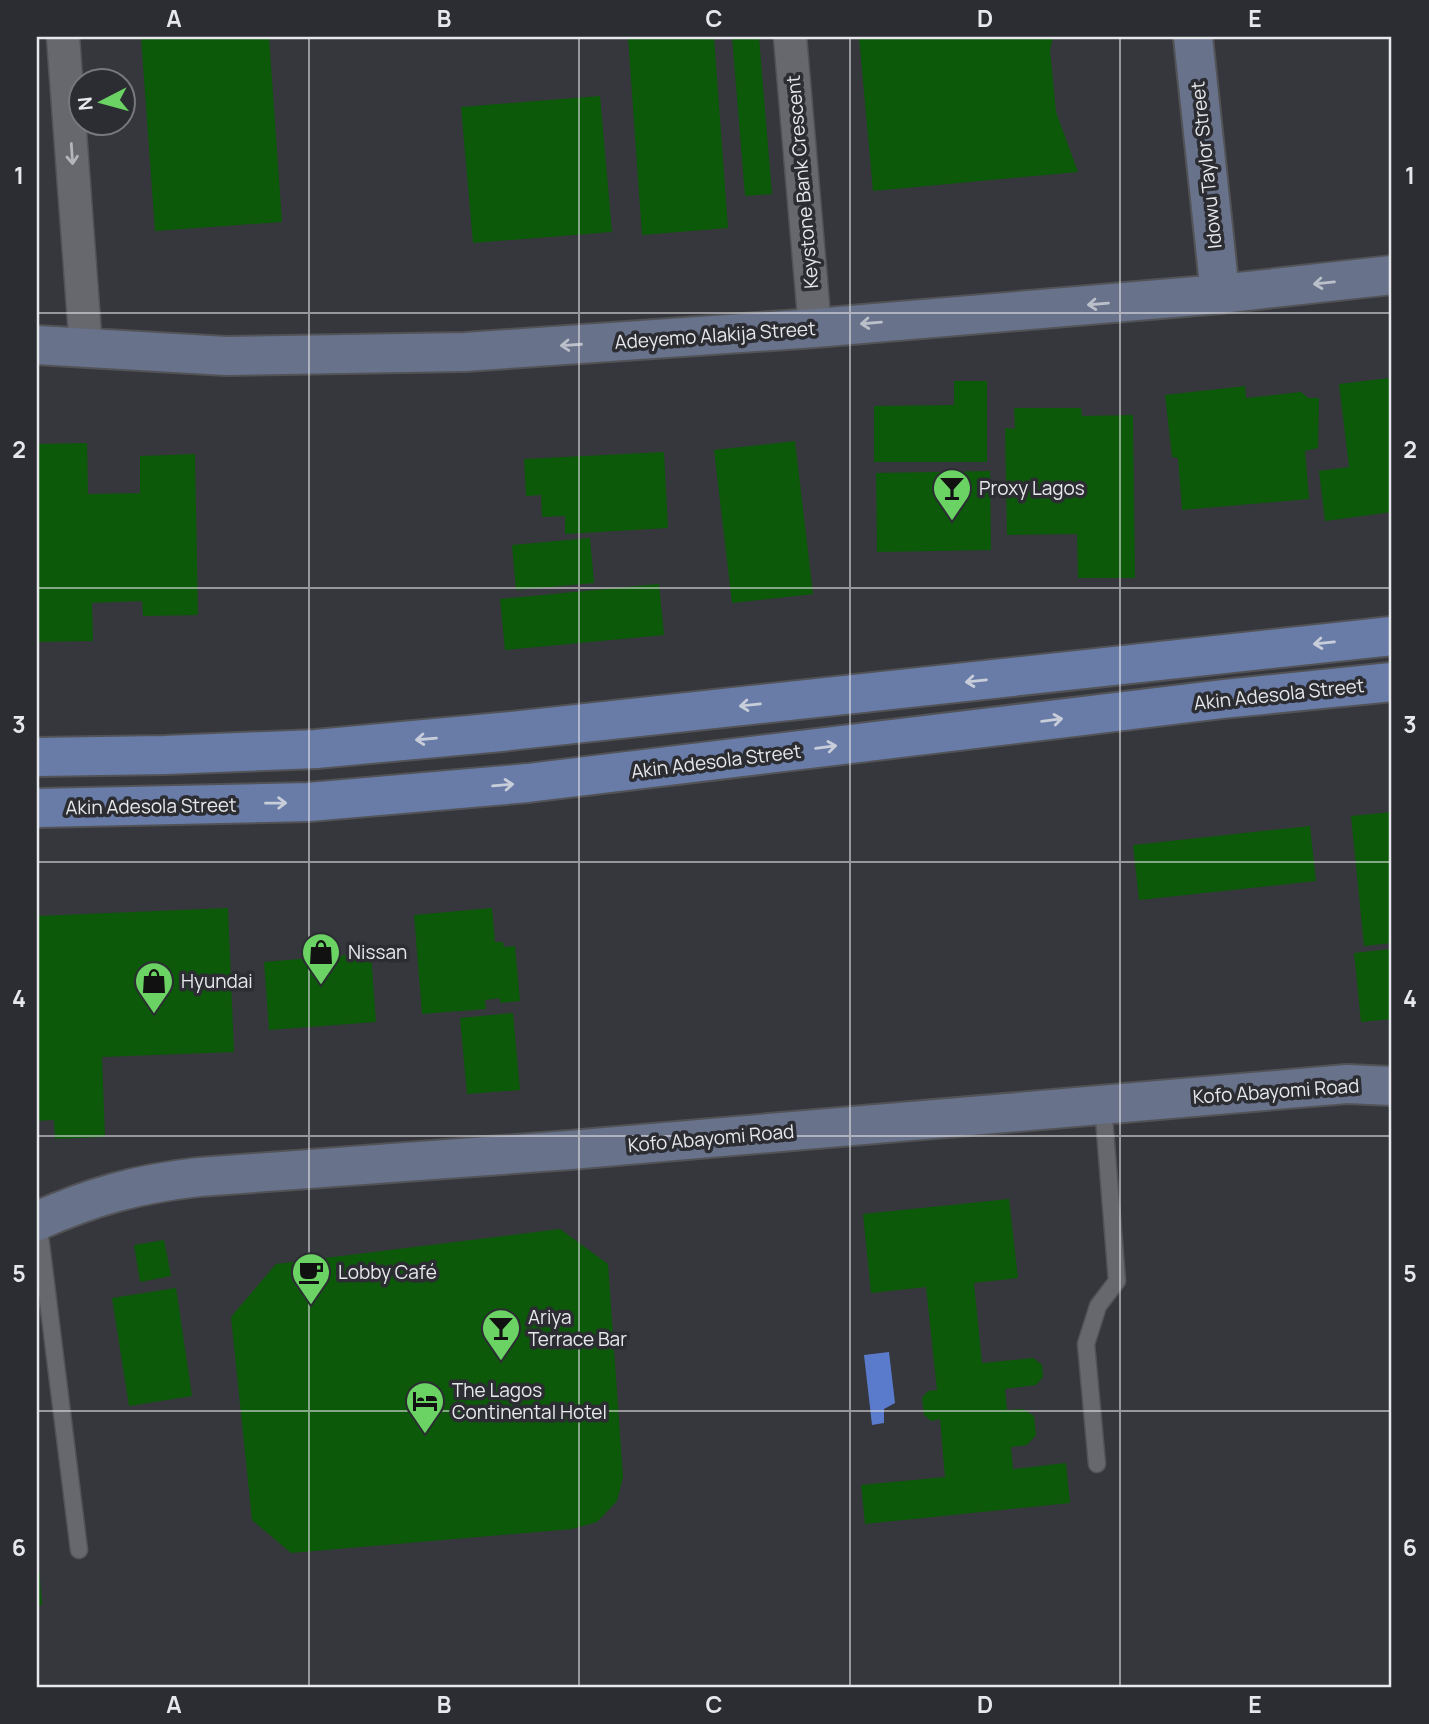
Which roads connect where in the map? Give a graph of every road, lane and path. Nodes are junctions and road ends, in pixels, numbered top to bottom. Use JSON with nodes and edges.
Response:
{"nodes":[{"id":1,"x":63,"y":37,"type":"edge"},
{"id":2,"x":790,"y":37,"type":"edge"},
{"id":3,"x":1193,"y":37,"type":"edge"},
{"id":4,"x":1392,"y":275,"type":"edge"},
{"id":5,"x":1220,"y":294,"type":"junction"},
{"id":6,"x":815,"y":328,"type":"junction"},
{"id":7,"x":37,"y":345,"type":"edge"},
{"id":8,"x":86,"y":348,"type":"junction"},
{"id":9,"x":1392,"y":636,"type":"edge"},
{"id":10,"x":1392,"y":682,"type":"edge"},
{"id":11,"x":37,"y":757,"type":"edge"},
{"id":12,"x":37,"y":808,"type":"edge"},
{"id":13,"x":1392,"y":1086,"type":"edge"},
{"id":14,"x":1103,"y":1104,"type":"junction"},
{"id":15,"x":38,"y":1221,"type":"edge"},
{"id":16,"x":1097,"y":1464,"type":"dead end"},
{"id":17,"x":79,"y":1550,"type":"dead end"}],
"edges":[{"from":1,"to":8,"type":"street","one_way":true},
{"from":2,"to":6,"type":"street","name":"Keystone Bank Crescent"},
{"from":3,"to":5,"type":"street","name":"Idowu Taylor Street"},
{"from":4,"to":5,"type":"street","name":"Adeyemo Alakija Street","one_way":true},
{"from":5,"to":6,"type":"street","name":"Adeyemo Alakija Street","one_way":true},
{"from":6,"to":8,"type":"street","name":"Adeyemo Alakija Street","one_way":true},
{"from":7,"to":8,"type":"street","name":"Adeyemo Alakija Street"},
{"from":9,"to":11,"type":"main road","one_way":true},
{"from":12,"to":10,"type":"main road","name":"Akin Adesola Street","one_way":true},
{"from":13,"to":14,"type":"street","name":"Kofo Abayomi Road"},
{"from":14,"to":15,"type":"street","name":"Kofo Abayomi Road"},
{"from":14,"to":16,"type":"lane"},
{"from":15,"to":17,"type":"lane"}]}
